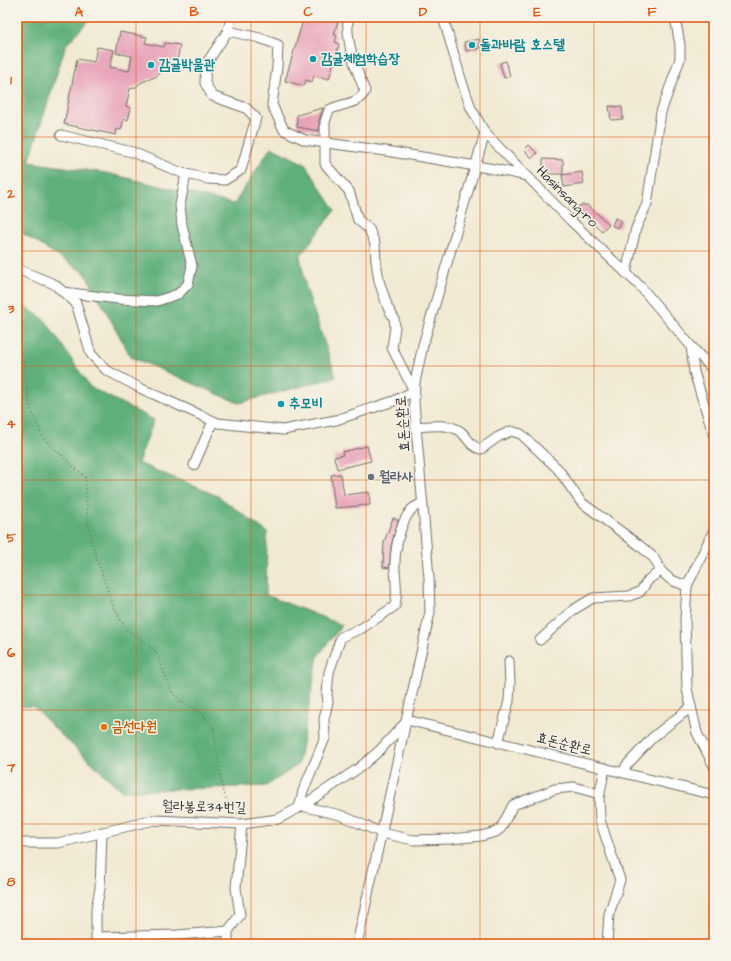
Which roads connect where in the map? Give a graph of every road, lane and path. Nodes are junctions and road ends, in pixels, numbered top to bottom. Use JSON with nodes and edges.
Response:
{"nodes":[{"id":1,"x":231,"y":17,"type":"edge"},
{"id":2,"x":348,"y":17,"type":"edge"},
{"id":3,"x":443,"y":17,"type":"edge"},
{"id":4,"x":675,"y":17,"type":"edge"},
{"id":5,"x":228,"y":30,"type":"junction"},
{"id":6,"x":485,"y":133,"type":"junction"},
{"id":7,"x":61,"y":135,"type":"dead end"},
{"id":8,"x":325,"y":142,"type":"junction"},
{"id":9,"x":476,"y":166,"type":"junction"},
{"id":10,"x":186,"y":174,"type":"junction"},
{"id":11,"x":527,"y":176,"type":"junction"},
{"id":12,"x":17,"y":269,"type":"edge"},
{"id":13,"x":626,"y":273,"type":"junction"},
{"id":14,"x":63,"y":292,"type":"junction"},
{"id":15,"x":691,"y":346,"type":"junction"},
{"id":16,"x":24,"y":362,"type":"dead end"},
{"id":17,"x":714,"y":371,"type":"edge"},
{"id":18,"x":414,"y":391,"type":"junction"},
{"id":19,"x":213,"y":421,"type":"junction"},
{"id":20,"x":416,"y":427,"type":"junction"},
{"id":21,"x":714,"y":436,"type":"edge"},
{"id":22,"x":194,"y":465,"type":"dead end"},
{"id":23,"x":423,"y":503,"type":"junction"},
{"id":24,"x":714,"y":530,"type":"edge"},
{"id":25,"x":711,"y":543,"type":"edge"},
{"id":26,"x":661,"y":571,"type":"junction"},
{"id":27,"x":687,"y":586,"type":"junction"},
{"id":28,"x":540,"y":640,"type":"dead end"},
{"id":29,"x":509,"y":661,"type":"dead end"},
{"id":30,"x":691,"y":707,"type":"junction"},
{"id":31,"x":407,"y":720,"type":"junction"},
{"id":32,"x":498,"y":743,"type":"junction"},
{"id":33,"x":714,"y":766,"type":"edge"},
{"id":34,"x":605,"y":768,"type":"junction"},
{"id":35,"x":624,"y":773,"type":"junction"},
{"id":36,"x":600,"y":794,"type":"junction"},
{"id":37,"x":714,"y":795,"type":"edge"},
{"id":38,"x":300,"y":807,"type":"junction"},
{"id":39,"x":245,"y":823,"type":"junction"},
{"id":40,"x":102,"y":832,"type":"junction"},
{"id":41,"x":382,"y":834,"type":"junction"},
{"id":42,"x":17,"y":843,"type":"edge"},
{"id":43,"x":228,"y":931,"type":"junction"},
{"id":44,"x":228,"y":944,"type":"edge"},
{"id":45,"x":357,"y":944,"type":"edge"},
{"id":46,"x":607,"y":944,"type":"edge"}],
"edges":[{"from":1,"to":5,"type":"street"},
{"from":2,"to":8,"type":"street"},
{"from":3,"to":6,"type":"street","name":"Hasinsang-ro"},
{"from":4,"to":13,"type":"street"},
{"from":5,"to":8,"type":"street"},
{"from":5,"to":10,"type":"street"},
{"from":6,"to":9,"type":"street","name":"효돈순환로"},
{"from":6,"to":11,"type":"street","name":"Hasinsang-ro"},
{"from":7,"to":10,"type":"street"},
{"from":8,"to":9,"type":"street"},
{"from":8,"to":18,"type":"street"},
{"from":9,"to":11,"type":"street"},
{"from":9,"to":18,"type":"street","name":"효돈순환로"},
{"from":10,"to":14,"type":"street"},
{"from":11,"to":13,"type":"street","name":"Hasinsang-ro"},
{"from":12,"to":14,"type":"street"},
{"from":13,"to":15,"type":"street","name":"Hasinsang-ro"},
{"from":14,"to":19,"type":"street"},
{"from":15,"to":17,"type":"street","name":"Hasinsang-ro"},
{"from":15,"to":21,"type":"street"},
{"from":16,"to":39,"type":"path"},
{"from":18,"to":19,"type":"street"},
{"from":18,"to":20,"type":"street","name":"효돈순환로"},
{"from":19,"to":22,"type":"street"},
{"from":20,"to":23,"type":"street","name":"효돈순환로"},
{"from":20,"to":26,"type":"street"},
{"from":23,"to":31,"type":"street","name":"효돈순환로"},
{"from":23,"to":38,"type":"street"},
{"from":24,"to":25,"type":"street"},
{"from":25,"to":27,"type":"street"},
{"from":26,"to":27,"type":"street"},
{"from":26,"to":28,"type":"street"},
{"from":27,"to":30,"type":"street"},
{"from":29,"to":32,"type":"street"},
{"from":30,"to":33,"type":"street"},
{"from":30,"to":35,"type":"street"},
{"from":31,"to":32,"type":"street","name":"효돈순환로"},
{"from":31,"to":38,"type":"street","name":"월라봉로34번길"},
{"from":31,"to":41,"type":"street","name":"효돈순환로"},
{"from":32,"to":34,"type":"street","name":"효돈순환로"},
{"from":34,"to":35,"type":"street","name":"효돈순환로"},
{"from":34,"to":36,"type":"street"},
{"from":35,"to":37,"type":"street","name":"효돈순환로"},
{"from":36,"to":41,"type":"street"},
{"from":36,"to":46,"type":"street"},
{"from":38,"to":39,"type":"street","name":"월라봉로34번길"},
{"from":38,"to":41,"type":"street"},
{"from":39,"to":40,"type":"street","name":"월라봉로34번길"},
{"from":39,"to":43,"type":"street"},
{"from":40,"to":42,"type":"street","name":"월라봉로34번길"},
{"from":40,"to":43,"type":"street"},
{"from":41,"to":45,"type":"street","name":"효돈순환로"},
{"from":43,"to":44,"type":"street"}]}
